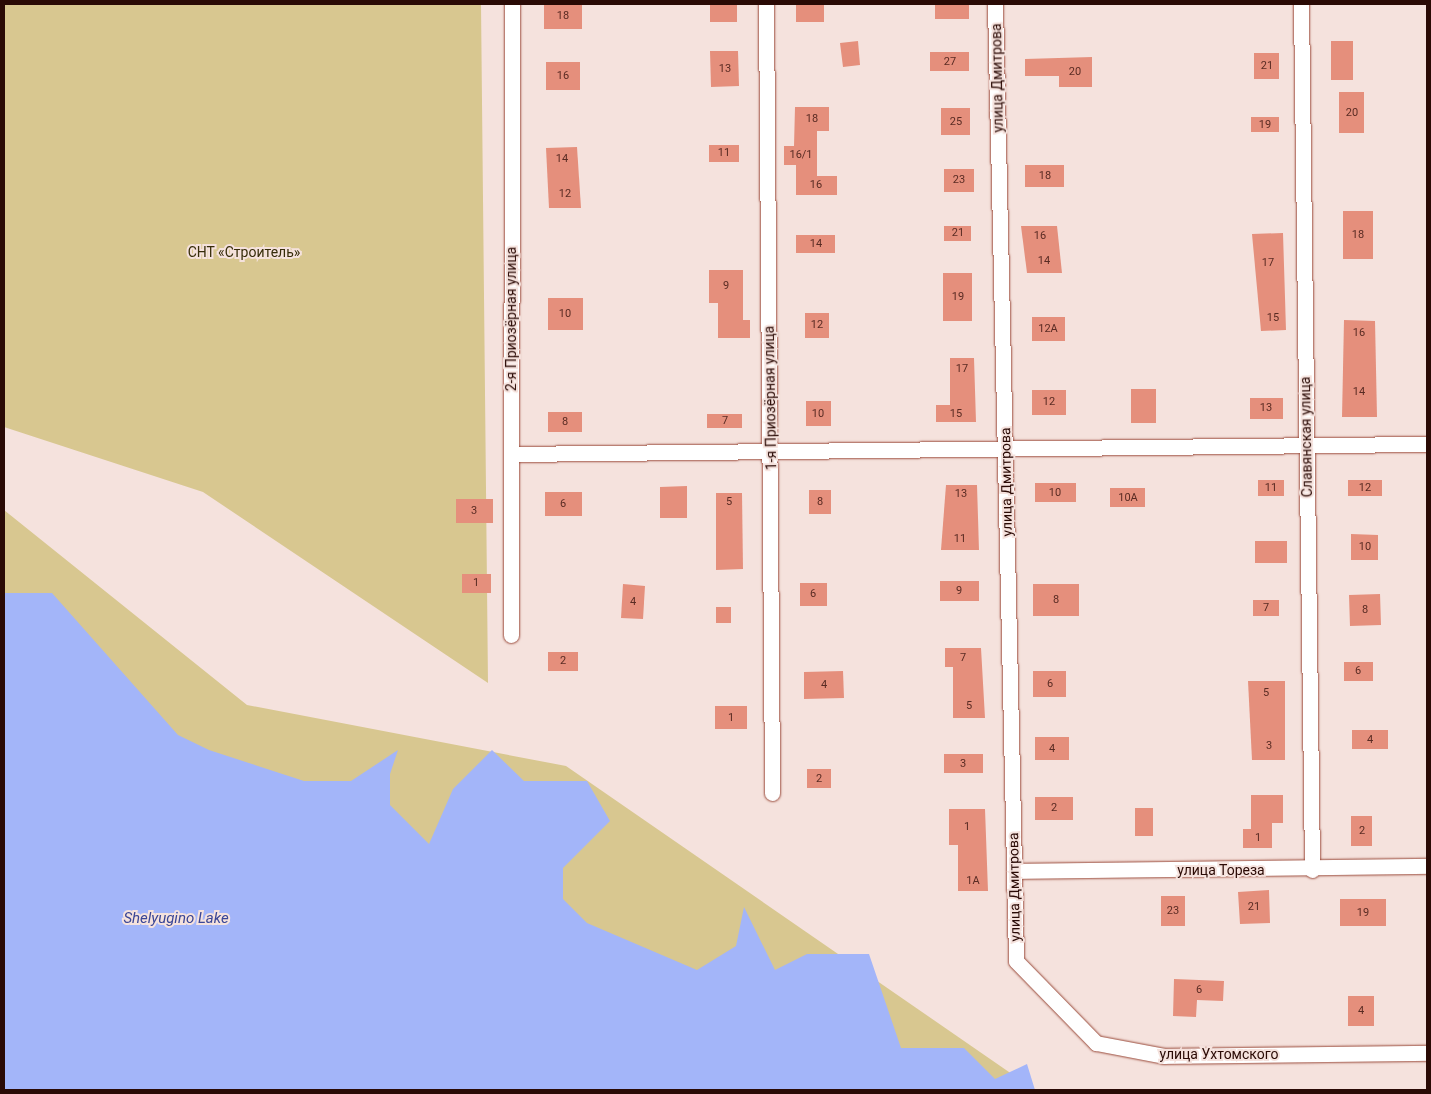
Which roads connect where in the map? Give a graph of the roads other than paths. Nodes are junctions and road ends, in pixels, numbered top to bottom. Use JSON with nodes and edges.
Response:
{"nodes":[{"id":1,"x":512,"y":4,"type":"edge"},
{"id":2,"x":766,"y":4,"type":"edge"},
{"id":3,"x":996,"y":4,"type":"edge"},
{"id":4,"x":1301,"y":4,"type":"edge"},
{"id":5,"x":1427,"y":444,"type":"edge"},
{"id":6,"x":1306,"y":446,"type":"junction"},
{"id":7,"x":1005,"y":449,"type":"junction"},
{"id":8,"x":770,"y":451,"type":"junction"},
{"id":9,"x":511,"y":454,"type":"junction"},
{"id":10,"x":510,"y":635,"type":"dead end"},
{"id":11,"x":772,"y":793,"type":"dead end"},
{"id":12,"x":1427,"y":866,"type":"edge"},
{"id":13,"x":1312,"y":870,"type":"junction"},
{"id":14,"x":1014,"y":871,"type":"junction"},
{"id":15,"x":1016,"y":961,"type":"joint"},
{"id":16,"x":1427,"y":1053,"type":"edge"}],
"edges":[{"from":1,"to":9,"type":"street","name":"2-я Приозёрная улица"},
{"from":2,"to":8,"type":"street","name":"1-я Приозёрная улица"},
{"from":3,"to":7,"type":"street","name":"улица Дмитрова"},
{"from":4,"to":6,"type":"street","name":"Славянская улица"},
{"from":5,"to":6,"type":"street"},
{"from":6,"to":7,"type":"street"},
{"from":6,"to":13,"type":"street","name":"Славянская улица"},
{"from":7,"to":8,"type":"street"},
{"from":7,"to":14,"type":"street","name":"улица Дмитрова"},
{"from":8,"to":9,"type":"street"},
{"from":8,"to":11,"type":"street","name":"1-я Приозёрная улица"},
{"from":9,"to":10,"type":"street","name":"2-я Приозёрная улица"},
{"from":12,"to":13,"type":"street","name":"улица Тореза"},
{"from":13,"to":14,"type":"street","name":"улица Тореза"},
{"from":14,"to":15,"type":"street","name":"улица Дмитрова"},
{"from":15,"to":16,"type":"street","name":"улица Ухтомского"}]}
